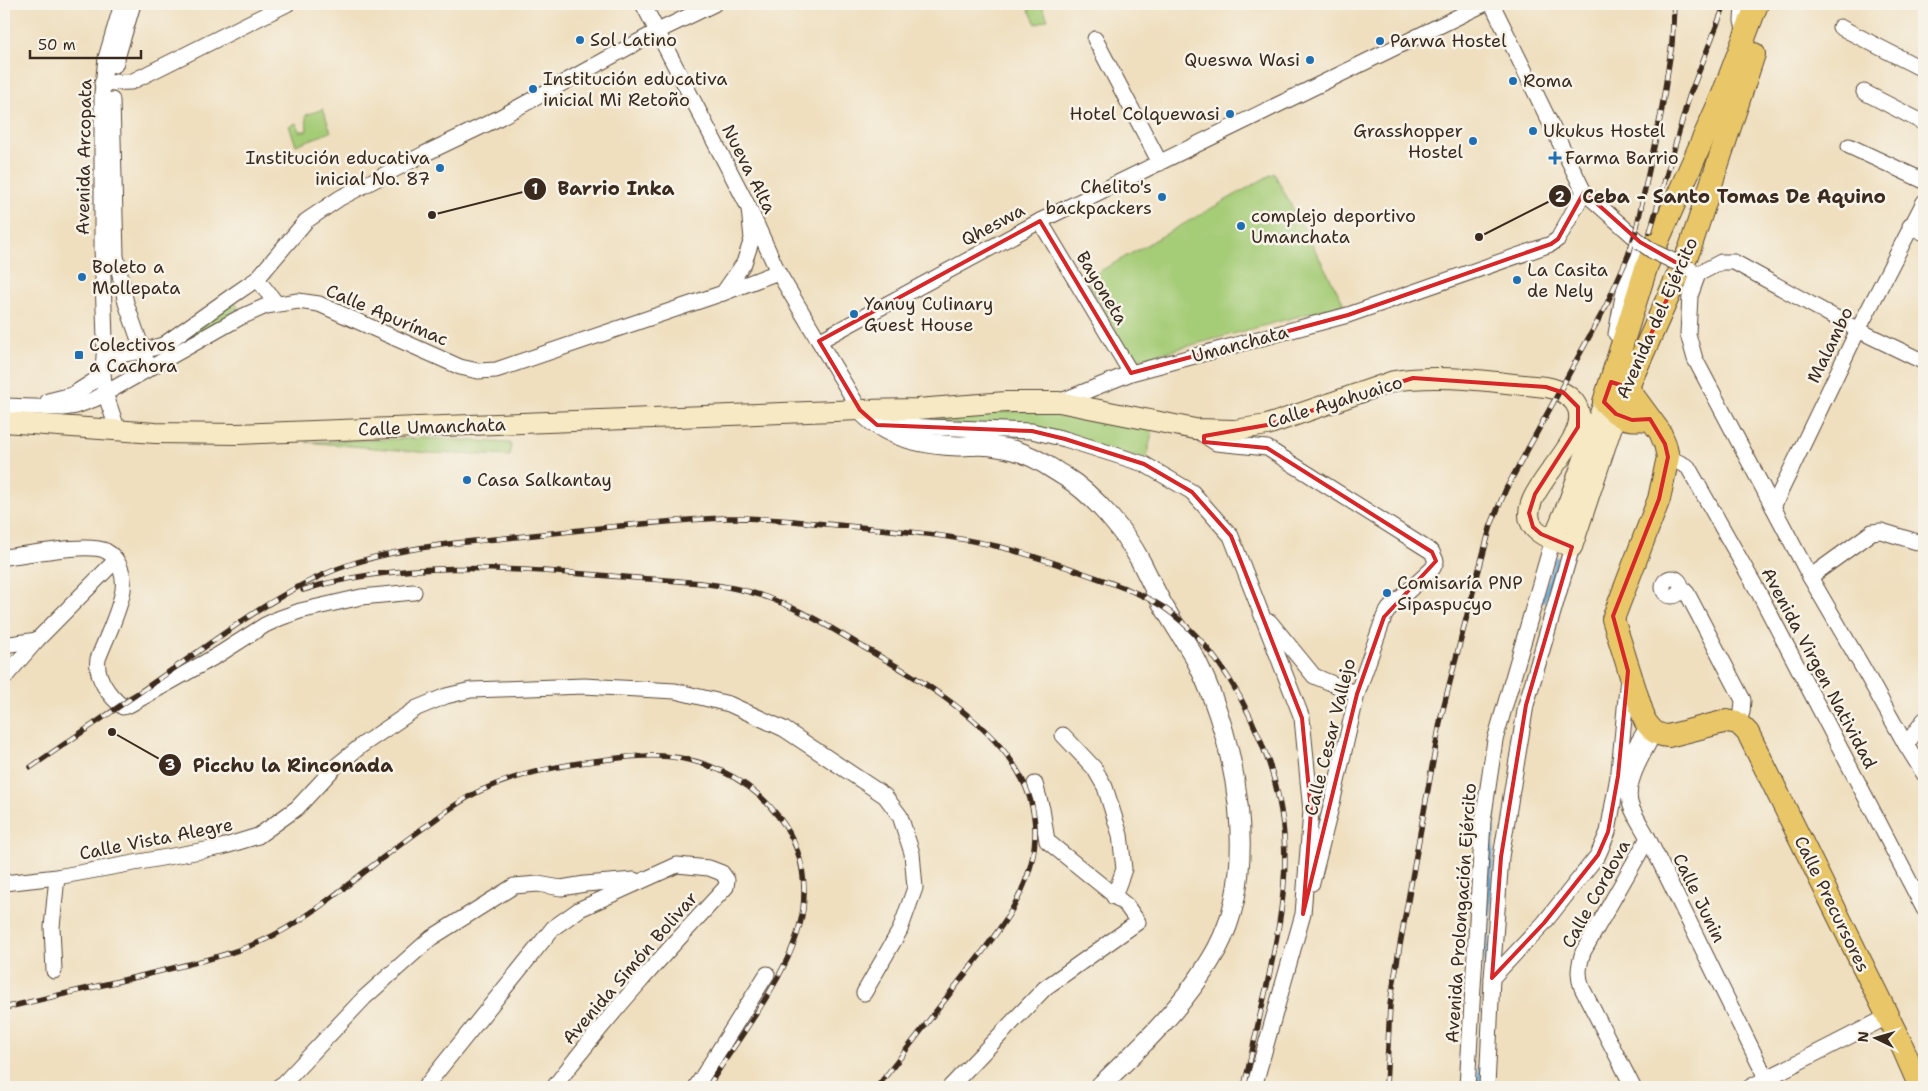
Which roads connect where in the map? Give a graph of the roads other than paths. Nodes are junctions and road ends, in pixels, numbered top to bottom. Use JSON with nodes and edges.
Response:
{"nodes":[{"id":1,"x":122,"y":4,"type":"edge"},
{"id":2,"x":133,"y":4,"type":"edge"},
{"id":3,"x":287,"y":4,"type":"edge"},
{"id":4,"x":643,"y":4,"type":"edge"},
{"id":5,"x":714,"y":4,"type":"edge"},
{"id":6,"x":1484,"y":4,"type":"edge"},
{"id":7,"x":1492,"y":4,"type":"edge"},
{"id":8,"x":1743,"y":4,"type":"edge"},
{"id":9,"x":1757,"y":4,"type":"edge"},
{"id":10,"x":1771,"y":4,"type":"edge"},
{"id":11,"x":1840,"y":27,"type":"dead end"},
{"id":12,"x":658,"y":32,"type":"junction"},
{"id":13,"x":1746,"y":34,"type":"junction"},
{"id":14,"x":1095,"y":39,"type":"dead end"},
{"id":15,"x":1924,"y":70,"type":"edge"},
{"id":16,"x":107,"y":83,"type":"junction"},
{"id":17,"x":1864,"y":92,"type":"dead end"},
{"id":18,"x":1924,"y":123,"type":"edge"},
{"id":19,"x":1849,"y":146,"type":"dead end"},
{"id":20,"x":1160,"y":163,"type":"junction"},
{"id":21,"x":1924,"y":181,"type":"edge"},
{"id":22,"x":1584,"y":192,"type":"junction"},
{"id":23,"x":1924,"y":202,"type":"edge"},
{"id":24,"x":749,"y":208,"type":"junction"},
{"id":25,"x":1040,"y":221,"type":"junction"},
{"id":26,"x":1910,"y":226,"type":"junction"},
{"id":27,"x":1924,"y":233,"type":"edge"},
{"id":28,"x":1639,"y":241,"type":"junction"},
{"id":29,"x":778,"y":272,"type":"junction"},
{"id":30,"x":1694,"y":272,"type":"junction"},
{"id":31,"x":256,"y":279,"type":"junction"},
{"id":32,"x":723,"y":293,"type":"junction"},
{"id":33,"x":276,"y":303,"type":"junction"},
{"id":34,"x":1858,"y":330,"type":"junction"},
{"id":35,"x":819,"y":341,"type":"junction"},
{"id":36,"x":143,"y":351,"type":"junction"},
{"id":37,"x":1924,"y":362,"type":"edge"},
{"id":38,"x":149,"y":368,"type":"junction"},
{"id":39,"x":103,"y":372,"type":"junction"},
{"id":40,"x":1131,"y":373,"type":"junction"},
{"id":41,"x":105,"y":393,"type":"junction"},
{"id":42,"x":1614,"y":396,"type":"junction"},
{"id":43,"x":1060,"y":402,"type":"junction"},
{"id":44,"x":11,"y":406,"type":"edge"},
{"id":45,"x":860,"y":410,"type":"junction"},
{"id":46,"x":4,"y":422,"type":"edge"},
{"id":47,"x":877,"y":425,"type":"junction"},
{"id":48,"x":1195,"y":429,"type":"junction"},
{"id":49,"x":118,"y":431,"type":"junction"},
{"id":50,"x":1668,"y":457,"type":"junction"},
{"id":51,"x":1773,"y":507,"type":"junction"},
{"id":52,"x":1562,"y":543,"type":"junction"},
{"id":53,"x":1924,"y":544,"type":"edge"},
{"id":54,"x":4,"y":557,"type":"edge"},
{"id":55,"x":116,"y":560,"type":"junction"},
{"id":56,"x":1810,"y":577,"type":"junction"},
{"id":57,"x":1681,"y":587,"type":"dead end"},
{"id":58,"x":414,"y":592,"type":"dead end"},
{"id":59,"x":1261,"y":610,"type":"junction"},
{"id":60,"x":37,"y":640,"type":"junction"},
{"id":61,"x":4,"y":645,"type":"edge"},
{"id":62,"x":1628,"y":670,"type":"junction"},
{"id":63,"x":4,"y":678,"type":"edge"},
{"id":64,"x":1356,"y":694,"type":"junction"},
{"id":65,"x":1924,"y":720,"type":"edge"},
{"id":66,"x":1738,"y":723,"type":"junction"},
{"id":67,"x":1651,"y":729,"type":"junction"},
{"id":68,"x":1063,"y":735,"type":"dead end"},
{"id":69,"x":1906,"y":745,"type":"junction"},
{"id":70,"x":1924,"y":774,"type":"edge"},
{"id":71,"x":1618,"y":776,"type":"junction"},
{"id":72,"x":1035,"y":784,"type":"dead end"},
{"id":73,"x":1648,"y":838,"type":"junction"},
{"id":74,"x":57,"y":877,"type":"junction"},
{"id":75,"x":646,"y":879,"type":"junction"},
{"id":76,"x":4,"y":883,"type":"edge"},
{"id":77,"x":560,"y":888,"type":"junction"},
{"id":78,"x":1114,"y":897,"type":"junction"},
{"id":79,"x":580,"y":908,"type":"junction"},
{"id":80,"x":1924,"y":909,"type":"edge"},
{"id":81,"x":1303,"y":914,"type":"junction"},
{"id":82,"x":54,"y":971,"type":"dead end"},
{"id":83,"x":768,"y":974,"type":"dead end"},
{"id":84,"x":1492,"y":978,"type":"junction"},
{"id":85,"x":864,"y":993,"type":"dead end"},
{"id":86,"x":1887,"y":1017,"type":"junction"},
{"id":87,"x":1899,"y":1039,"type":"junction"},
{"id":88,"x":1924,"y":1070,"type":"edge"},
{"id":89,"x":1766,"y":1078,"type":"junction"},
{"id":90,"x":278,"y":1087,"type":"edge"},
{"id":91,"x":425,"y":1087,"type":"edge"},
{"id":92,"x":554,"y":1087,"type":"edge"},
{"id":93,"x":696,"y":1087,"type":"edge"},
{"id":94,"x":950,"y":1087,"type":"edge"},
{"id":95,"x":1099,"y":1087,"type":"edge"},
{"id":96,"x":1254,"y":1087,"type":"edge"},
{"id":97,"x":1467,"y":1087,"type":"edge"},
{"id":98,"x":1486,"y":1087,"type":"edge"},
{"id":99,"x":1633,"y":1087,"type":"edge"},
{"id":100,"x":1750,"y":1087,"type":"edge"},
{"id":101,"x":1920,"y":1087,"type":"edge"}],
"edges":[{"from":1,"to":16,"type":"street","name":"Avenida Arcopata"},
{"from":2,"to":16,"type":"street","name":"Avenida Arcopata"},
{"from":3,"to":16,"type":"street"},
{"from":4,"to":12,"type":"street","name":"Nueva Alta"},
{"from":5,"to":12,"type":"street","name":"Calle Apurímac"},
{"from":6,"to":20,"type":"street","name":"Qheswa"},
{"from":7,"to":22,"type":"street"},
{"from":8,"to":13,"type":"street"},
{"from":9,"to":13,"type":"main road","name":"Avenida del Ejército"},
{"from":10,"to":42,"type":"main road","name":"Avenida del Ejército"},
{"from":11,"to":15,"type":"street"},
{"from":12,"to":24,"type":"street","name":"Nueva Alta"},
{"from":12,"to":31,"type":"street","name":"Calle Apurímac"},
{"from":13,"to":42,"type":"main road","name":"Avenida del Ejército"},
{"from":14,"to":20,"type":"street"},
{"from":16,"to":36,"type":"street","name":"Avenida Arcopata"},
{"from":16,"to":39,"type":"street","name":"Avenida Arcopata"},
{"from":17,"to":18,"type":"street"},
{"from":19,"to":21,"type":"street"},
{"from":20,"to":25,"type":"street","name":"Qheswa"},
{"from":22,"to":28,"type":"street"},
{"from":22,"to":40,"type":"street","name":"Umanchata"},
{"from":23,"to":26,"type":"street","name":"Malambo"},
{"from":24,"to":29,"type":"street","name":"Nueva Alta"},
{"from":24,"to":32,"type":"street"},
{"from":25,"to":35,"type":"street","name":"Qheswa"},
{"from":25,"to":40,"type":"street","name":"Bayoneta"},
{"from":26,"to":27,"type":"street"},
{"from":26,"to":34,"type":"street","name":"Malambo"},
{"from":28,"to":30,"type":"street","bridge":true},
{"from":28,"to":42,"type":"street"},
{"from":29,"to":32,"type":"street","name":"Calle Apurímac"},
{"from":29,"to":35,"type":"street","name":"Nueva Alta"},
{"from":30,"to":34,"type":"street"},
{"from":30,"to":51,"type":"street"},
{"from":31,"to":33,"type":"street"},
{"from":31,"to":36,"type":"street","name":"Calle Apurímac"},
{"from":32,"to":33,"type":"street","name":"Calle Apurímac"},
{"from":33,"to":38,"type":"street","name":"Calle Apurímac"},
{"from":34,"to":37,"type":"street"},
{"from":34,"to":51,"type":"street","name":"Malambo"},
{"from":35,"to":45,"type":"street","name":"Nueva Alta"},
{"from":36,"to":38,"type":"street","name":"Avenida Arcopata"},
{"from":36,"to":39,"type":"street","name":"Calle Apurímac"},
{"from":38,"to":41,"type":"street","name":"Calle Apurímac"},
{"from":39,"to":41,"type":"street","name":"Avenida Arcopata"},
{"from":39,"to":44,"type":"street","name":"Calle Apurímac"},
{"from":40,"to":43,"type":"street","name":"Umanchata"},
{"from":41,"to":44,"type":"street","name":"Calle Apurímac"},
{"from":41,"to":49,"type":"street","name":"Avenida Arcopata"},
{"from":42,"to":50,"type":"main road"},
{"from":42,"to":52,"type":"main road","name":"Avenida del Ejército"},
{"from":43,"to":45,"type":"main road","name":"Umanchata"},
{"from":43,"to":48,"type":"main road","name":"Calle Ayahuaico"},
{"from":45,"to":47,"type":"street"},
{"from":45,"to":49,"type":"main road","name":"Calle Umanchata"},
{"from":46,"to":49,"type":"main road","name":"Calle Umanchata"},
{"from":47,"to":59,"type":"street"},
{"from":47,"to":95,"type":"street"},
{"from":48,"to":52,"type":"main road","name":"Calle Ayahuaico"},
{"from":48,"to":64,"type":"street","name":"Calle Cesar Vallejo"},
{"from":50,"to":62,"type":"main road"},
{"from":50,"to":80,"type":"street","name":"Avenida Virgen Natividad"},
{"from":51,"to":56,"type":"street"},
{"from":52,"to":84,"type":"street","name":"Avenida Prolongación Ejército"},
{"from":52,"to":97,"type":"street","name":"Avenida Prolongación Ejército"},
{"from":53,"to":56,"type":"street"},
{"from":54,"to":55,"type":"street"},
{"from":55,"to":58,"type":"street"},
{"from":55,"to":60,"type":"street"},
{"from":56,"to":69,"type":"street"},
{"from":57,"to":66,"type":"street"},
{"from":59,"to":64,"type":"street"},
{"from":59,"to":81,"type":"street"},
{"from":60,"to":61,"type":"street"},
{"from":60,"to":63,"type":"street"},
{"from":62,"to":67,"type":"main road"},
{"from":62,"to":71,"type":"street"},
{"from":64,"to":81,"type":"street","name":"Calle Cesar Vallejo"},
{"from":65,"to":69,"type":"street"},
{"from":66,"to":67,"type":"main road"},
{"from":66,"to":86,"type":"main road","name":"Calle Precursores"},
{"from":67,"to":71,"type":"street"},
{"from":67,"to":73,"type":"street","name":"Calle Junin"},
{"from":68,"to":78,"type":"street"},
{"from":69,"to":70,"type":"street"},
{"from":71,"to":84,"type":"street"},
{"from":72,"to":78,"type":"street"},
{"from":73,"to":89,"type":"street","name":"Calle Junin"},
{"from":73,"to":99,"type":"street","name":"Calle Cordova"},
{"from":74,"to":76,"type":"street","name":"Calle Vista Alegre"},
{"from":74,"to":82,"type":"street"},
{"from":74,"to":85,"type":"street","name":"Calle Vista Alegre"},
{"from":75,"to":77,"type":"street"},
{"from":75,"to":79,"type":"street"},
{"from":75,"to":92,"type":"street","name":"Avenida Simón Bolivar"},
{"from":77,"to":79,"type":"street"},
{"from":77,"to":90,"type":"street"},
{"from":78,"to":94,"type":"street"},
{"from":79,"to":91,"type":"street"},
{"from":81,"to":96,"type":"street"},
{"from":83,"to":93,"type":"street"},
{"from":84,"to":98,"type":"street","name":"Avenida Prolongación Ejército"},
{"from":86,"to":87,"type":"main road","name":"Calle Precursores"},
{"from":86,"to":89,"type":"street"},
{"from":87,"to":88,"type":"street"},
{"from":87,"to":101,"type":"main road","name":"Calle Precursores"},
{"from":89,"to":100,"type":"street"}]}
